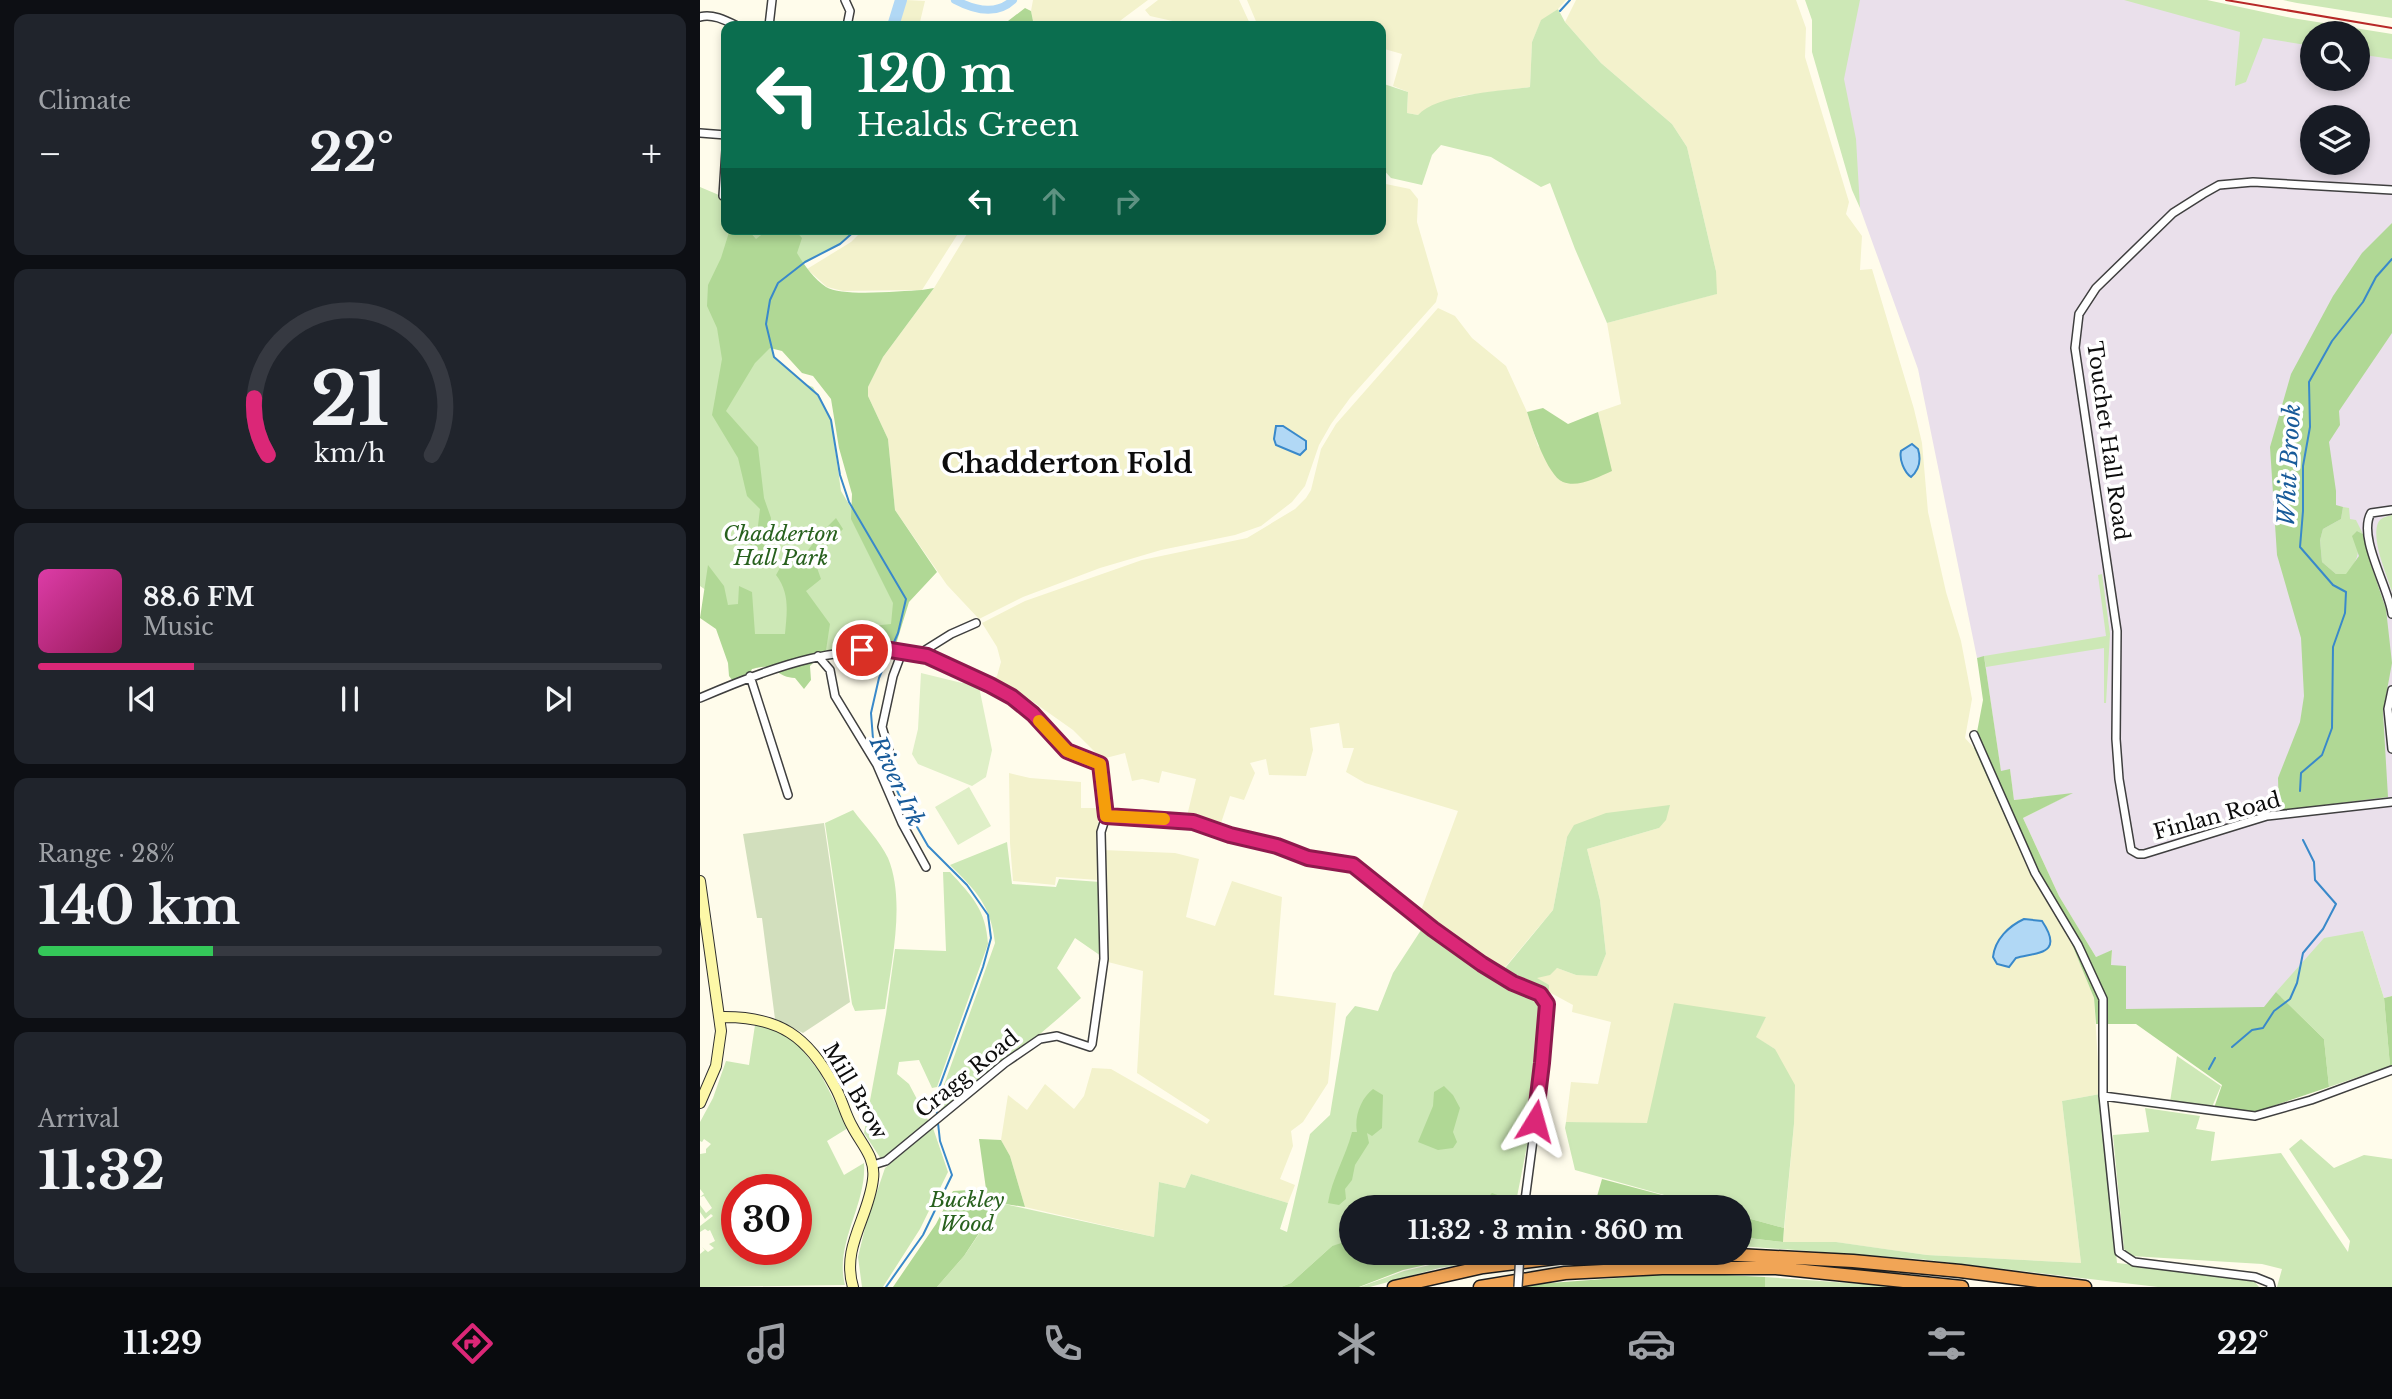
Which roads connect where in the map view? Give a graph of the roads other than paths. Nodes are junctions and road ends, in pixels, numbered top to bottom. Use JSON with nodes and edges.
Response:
{"nodes":[{"id":1,"x":772,"y":0,"type":"edge"},
{"id":2,"x":845,"y":0,"type":"edge"},
{"id":3,"x":700,"y":17,"type":"edge"},
{"id":4,"x":725,"y":21,"type":"edge"},
{"id":5,"x":770,"y":21,"type":"edge"},
{"id":6,"x":848,"y":21,"type":"edge"},
{"id":7,"x":700,"y":134,"type":"edge"},
{"id":8,"x":721,"y":135,"type":"edge"},
{"id":9,"x":2392,"y":190,"type":"edge"},
{"id":10,"x":2392,"y":510,"type":"edge"},
{"id":11,"x":2392,"y":614,"type":"edge"},
{"id":12,"x":976,"y":623,"type":"dead end"},
{"id":13,"x":900,"y":652,"type":"junction"},
{"id":14,"x":919,"y":654,"type":"junction"},
{"id":15,"x":818,"y":656,"type":"junction"},
{"id":16,"x":750,"y":677,"type":"junction"},
{"id":17,"x":2392,"y":690,"type":"edge"},
{"id":18,"x":700,"y":698,"type":"edge"},
{"id":19,"x":1974,"y":734,"type":"dead end"},
{"id":20,"x":2392,"y":749,"type":"edge"},
{"id":21,"x":890,"y":754,"type":"dead end"},
{"id":22,"x":788,"y":795,"type":"dead end"},
{"id":23,"x":2392,"y":802,"type":"edge"},
{"id":24,"x":1106,"y":816,"type":"junction"},
{"id":25,"x":2134,"y":852,"type":"joint"},
{"id":26,"x":926,"y":867,"type":"dead end"},
{"id":27,"x":700,"y":881,"type":"edge"},
{"id":28,"x":721,"y":1017,"type":"junction"},
{"id":29,"x":2392,"y":1070,"type":"edge"},
{"id":30,"x":2103,"y":1096,"type":"junction"},
{"id":31,"x":700,"y":1102,"type":"edge"},
{"id":32,"x":873,"y":1165,"type":"junction"},
{"id":33,"x":1526,"y":1195,"type":"edge"},
{"id":34,"x":1752,"y":1256,"type":"edge"},
{"id":35,"x":1499,"y":1265,"type":"edge"},
{"id":36,"x":1519,"y":1265,"type":"edge"},
{"id":37,"x":853,"y":1287,"type":"edge"},
{"id":38,"x":1394,"y":1287,"type":"edge"},
{"id":39,"x":1479,"y":1287,"type":"edge"},
{"id":40,"x":1518,"y":1287,"type":"edge"},
{"id":41,"x":1962,"y":1287,"type":"edge"},
{"id":42,"x":2085,"y":1287,"type":"edge"},
{"id":43,"x":2271,"y":1287,"type":"edge"}],
"edges":[{"from":1,"to":5,"type":"street"},
{"from":2,"to":6,"type":"street"},
{"from":3,"to":4,"type":"street"},
{"from":7,"to":8,"type":"street"},
{"from":9,"to":25,"type":"street","name":"Touchet Hall Road"},
{"from":10,"to":11,"type":"street"},
{"from":12,"to":14,"type":"street"},
{"from":13,"to":14,"type":"street"},
{"from":13,"to":15,"type":"street"},
{"from":13,"to":21,"type":"street"},
{"from":14,"to":24,"type":"street"},
{"from":15,"to":16,"type":"street"},
{"from":15,"to":26,"type":"street"},
{"from":16,"to":18,"type":"street"},
{"from":16,"to":22,"type":"street"},
{"from":17,"to":20,"type":"street"},
{"from":19,"to":30,"type":"street"},
{"from":23,"to":25,"type":"street","name":"Finlan Road"},
{"from":24,"to":32,"type":"street","name":"Cragg Road"},
{"from":24,"to":33,"type":"street"},
{"from":27,"to":28,"type":"main road"},
{"from":28,"to":31,"type":"main road"},
{"from":28,"to":32,"type":"main road","name":"Mill Brow"},
{"from":29,"to":30,"type":"street"},
{"from":30,"to":43,"type":"street"},
{"from":32,"to":37,"type":"main road"},
{"from":34,"to":42,"type":"highway"},
{"from":35,"to":38,"type":"highway"},
{"from":36,"to":40,"type":"street","bridge":true},
{"from":39,"to":41,"type":"highway"}]}
